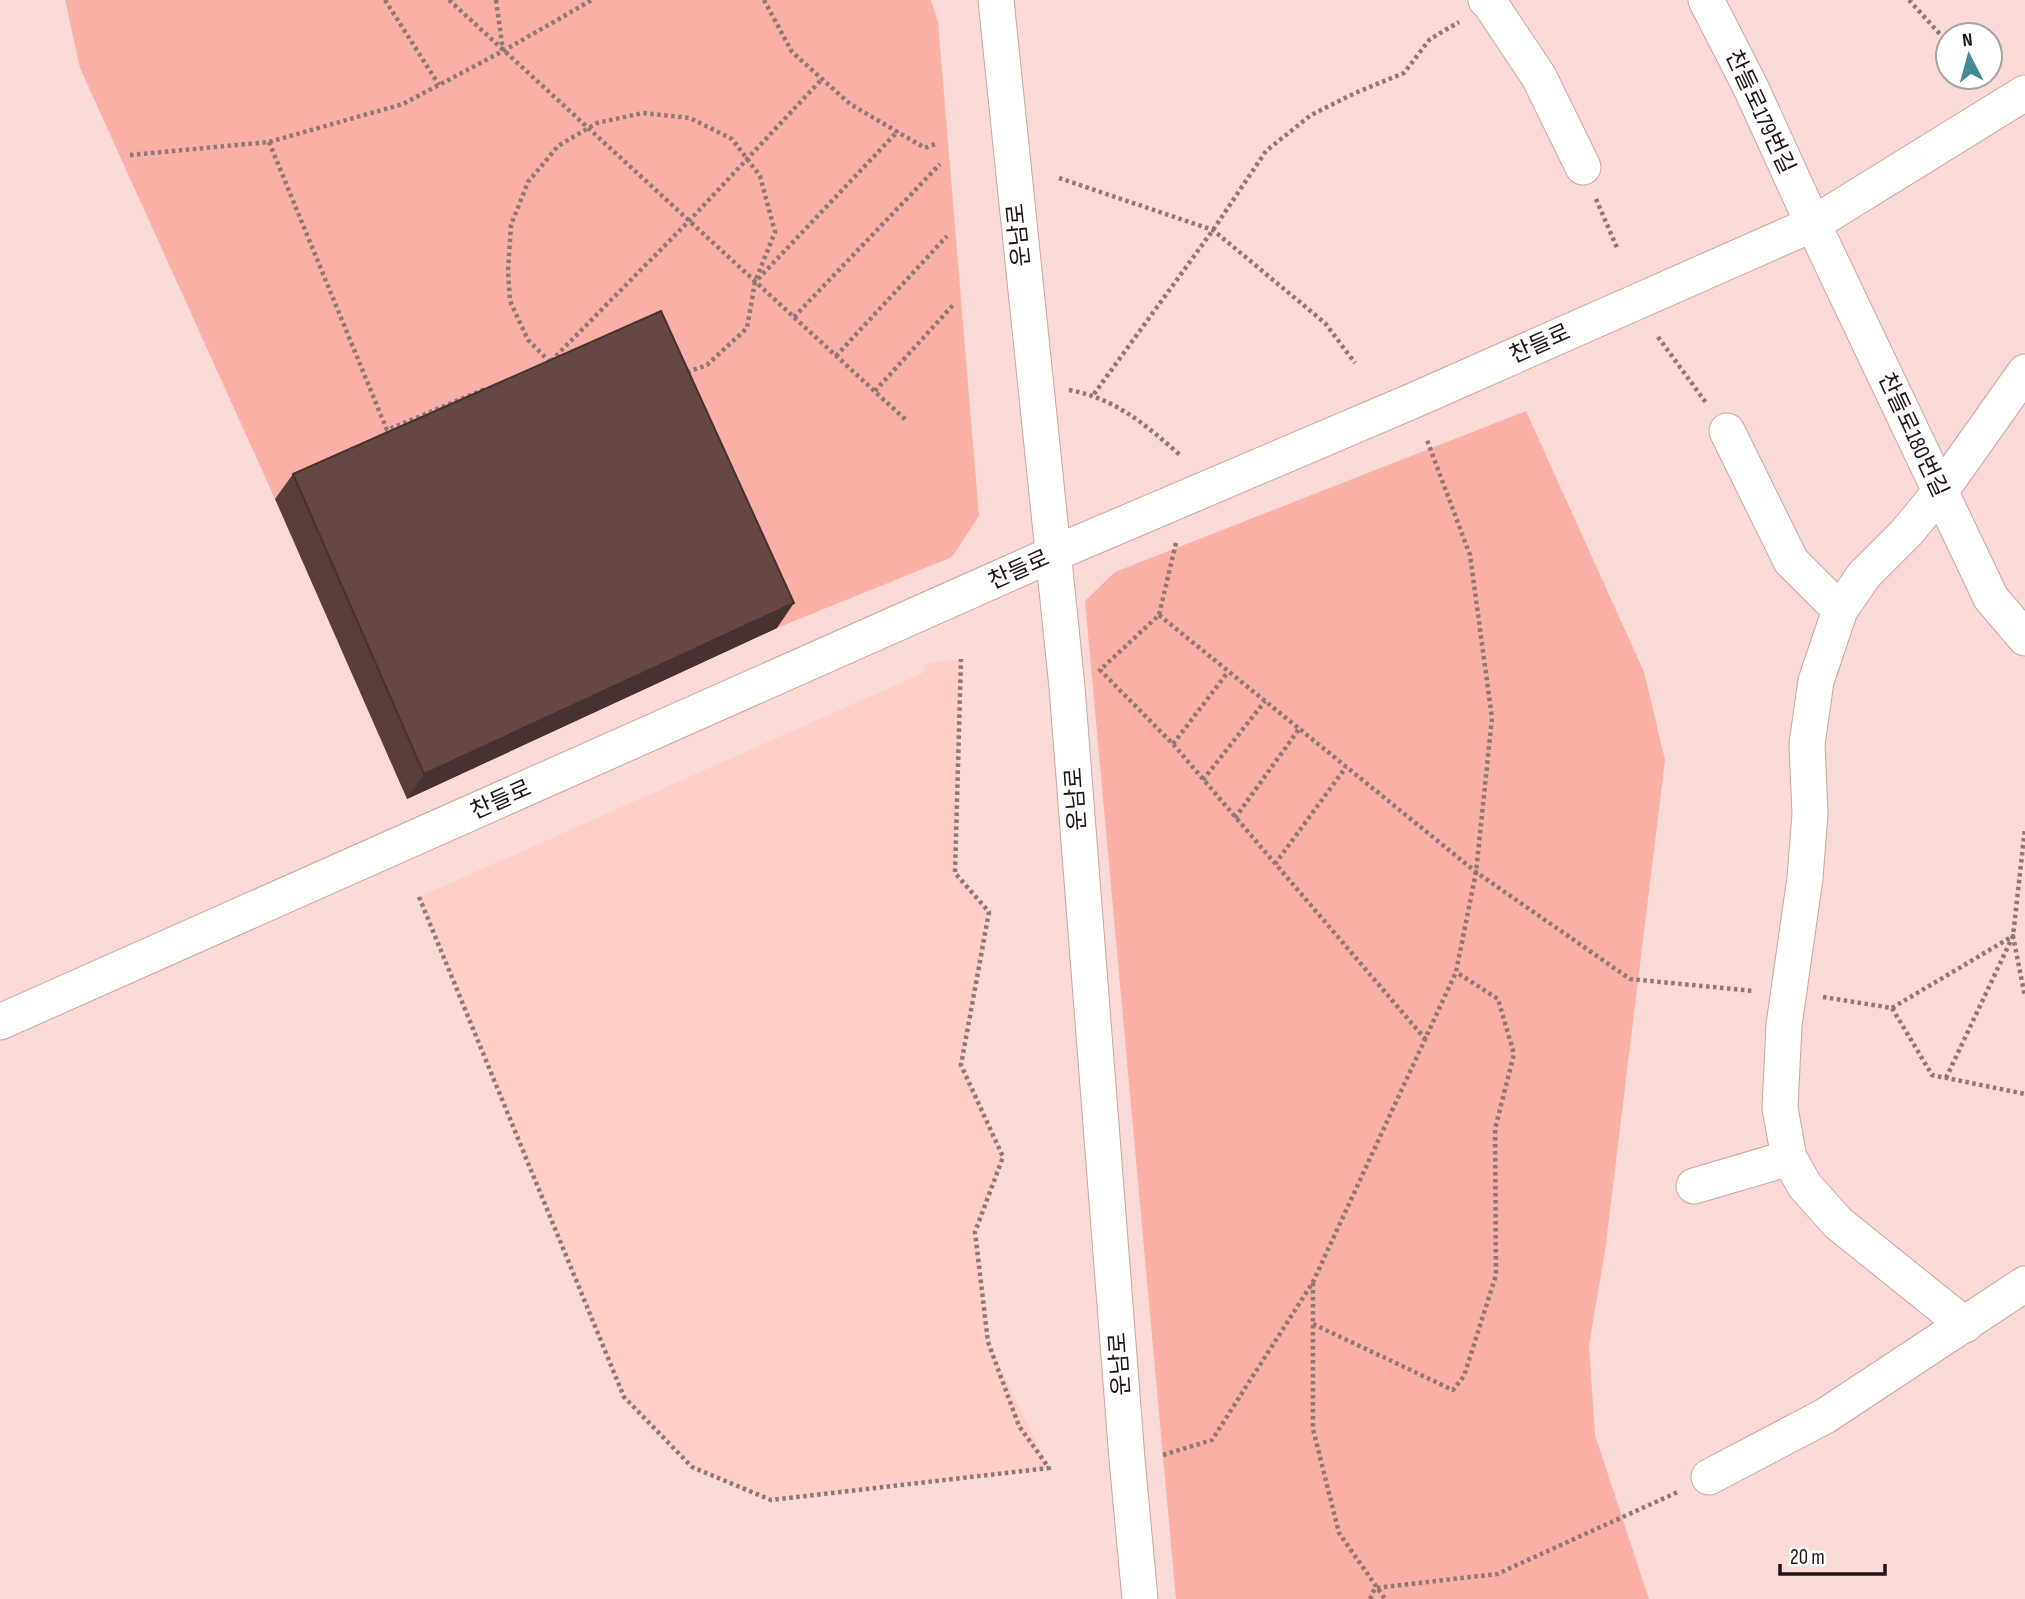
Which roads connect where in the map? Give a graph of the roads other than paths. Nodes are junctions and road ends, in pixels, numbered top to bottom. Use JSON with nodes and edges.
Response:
{"nodes":[{"id":1,"x":996,"y":0,"type":"edge"},
{"id":2,"x":1706,"y":0,"type":"edge"},
{"id":3,"x":1489,"y":2,"type":"edge"},
{"id":4,"x":2025,"y":93,"type":"edge"},
{"id":5,"x":1583,"y":167,"type":"road end"},
{"id":6,"x":1813,"y":224,"type":"junction"},
{"id":7,"x":2025,"y":372,"type":"edge"},
{"id":8,"x":1727,"y":431,"type":"road end"},
{"id":9,"x":1940,"y":492,"type":"junction"},
{"id":10,"x":1053,"y":554,"type":"junction"},
{"id":11,"x":1840,"y":610,"type":"junction"},
{"id":12,"x":2025,"y":638,"type":"edge"},
{"id":13,"x":0,"y":1022,"type":"edge"},
{"id":14,"x":1789,"y":1158,"type":"junction"},
{"id":15,"x":1694,"y":1186,"type":"dead end"},
{"id":16,"x":2025,"y":1284,"type":"edge"},
{"id":17,"x":1965,"y":1325,"type":"junction"},
{"id":18,"x":1709,"y":1477,"type":"road end"},
{"id":19,"x":1140,"y":1599,"type":"edge"}],
"edges":[{"from":1,"to":10,"type":"street","name":"운남로"},
{"from":2,"to":6,"type":"street","name":"찬들로179번길"},
{"from":3,"to":5,"type":"street"},
{"from":4,"to":6,"type":"street","name":"찬들로"},
{"from":6,"to":9,"type":"street","name":"찬들로180번길"},
{"from":6,"to":10,"type":"street","name":"찬들로"},
{"from":7,"to":9,"type":"street"},
{"from":8,"to":11,"type":"street"},
{"from":9,"to":11,"type":"street"},
{"from":9,"to":12,"type":"street","name":"찬들로180번길"},
{"from":10,"to":13,"type":"street","name":"찬들로"},
{"from":10,"to":19,"type":"street","name":"운남로"},
{"from":11,"to":14,"type":"street"},
{"from":14,"to":15,"type":"street"},
{"from":14,"to":17,"type":"street"},
{"from":16,"to":17,"type":"street"},
{"from":17,"to":18,"type":"street"}]}
